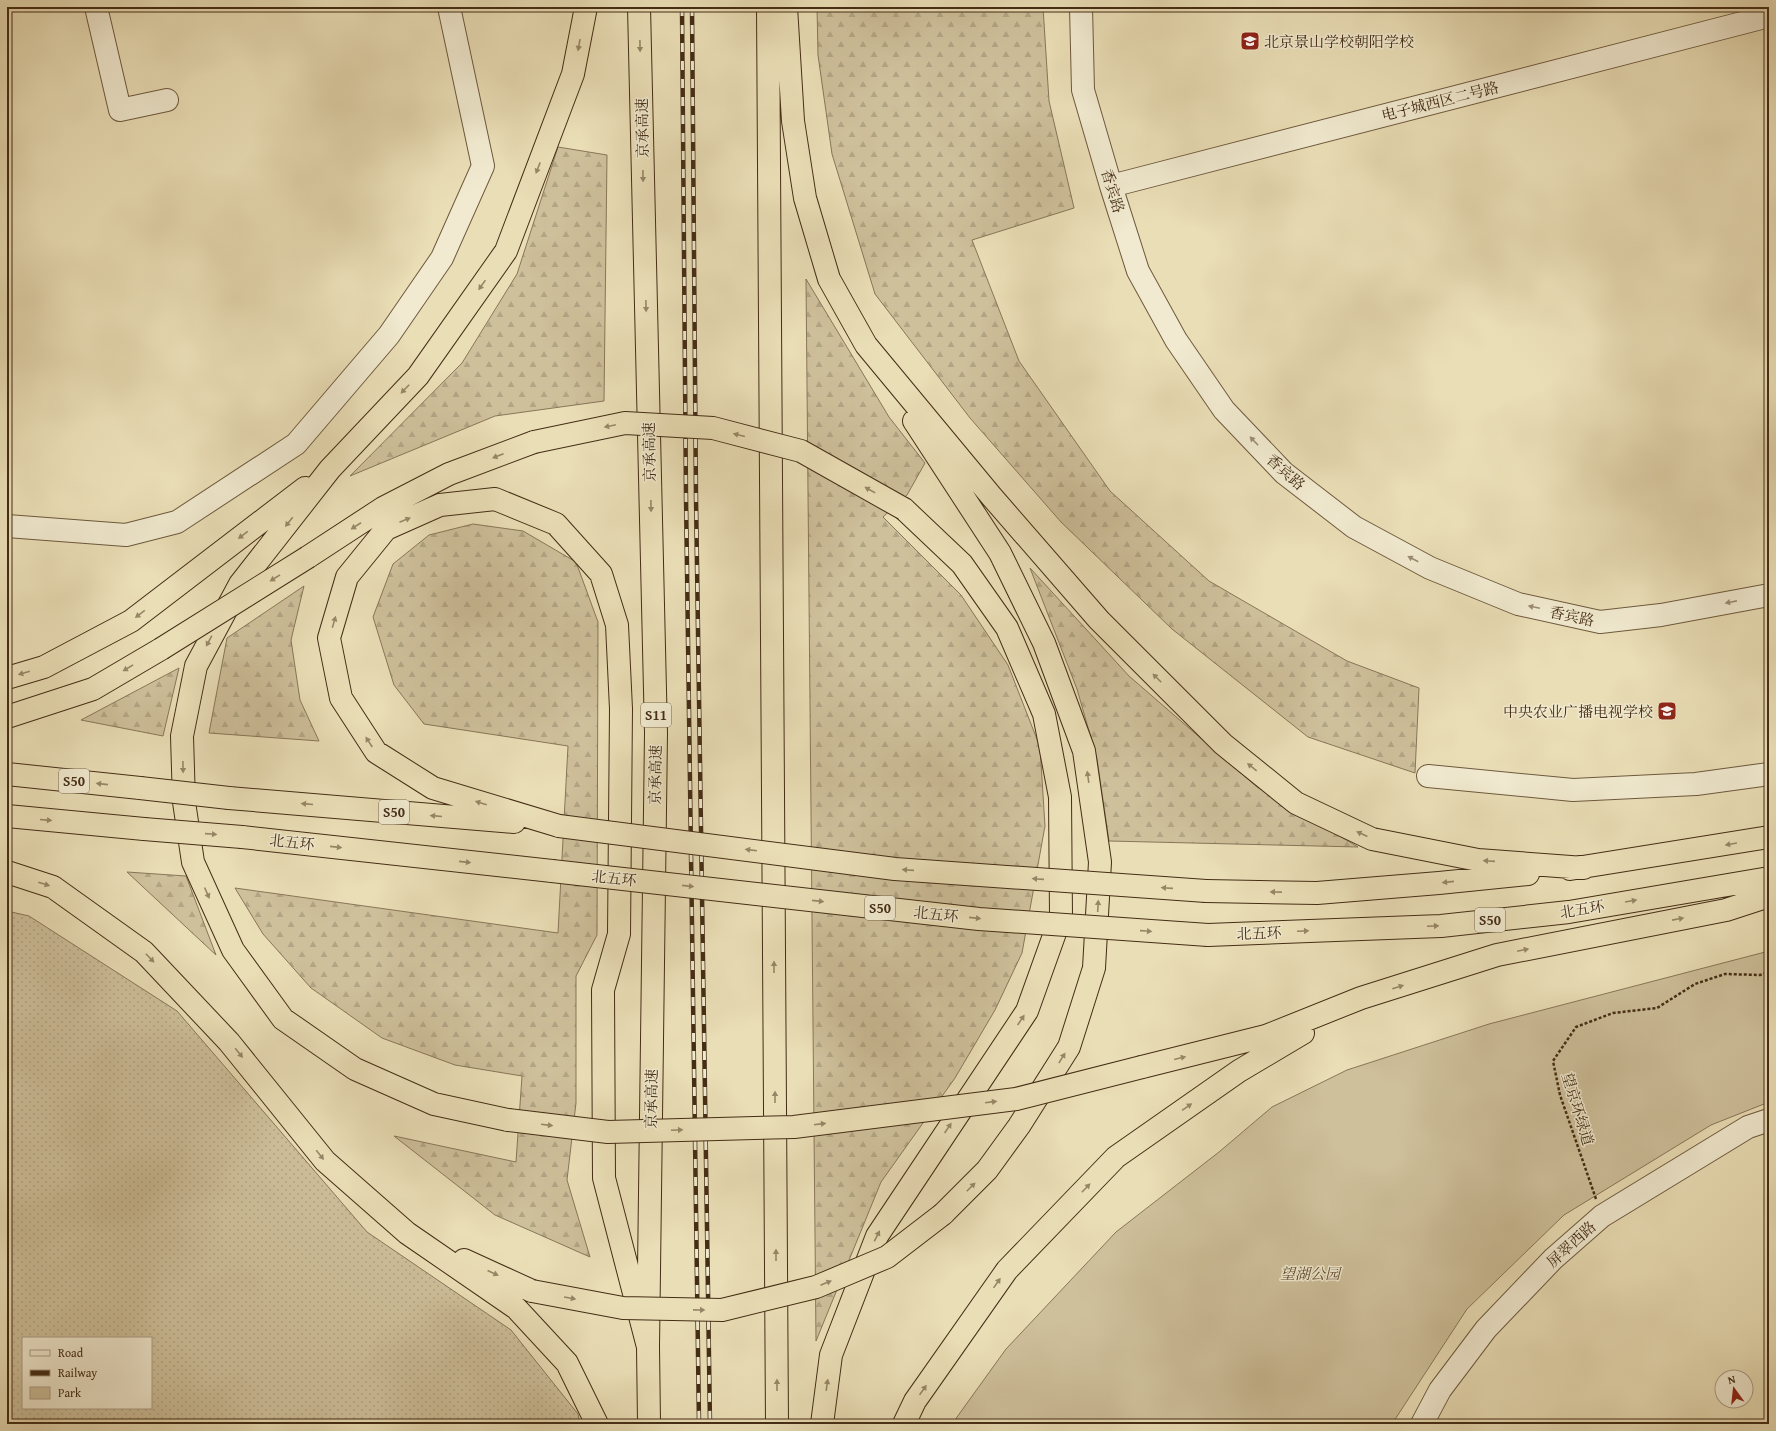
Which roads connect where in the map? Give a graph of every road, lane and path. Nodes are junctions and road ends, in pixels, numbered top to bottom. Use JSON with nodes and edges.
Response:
{"nodes":[{"id":1,"x":96,"y":7,"type":"edge"},
{"id":2,"x":449,"y":7,"type":"edge"},
{"id":3,"x":586,"y":7,"type":"edge"},
{"id":4,"x":639,"y":7,"type":"edge"},
{"id":5,"x":768,"y":7,"type":"edge"},
{"id":6,"x":786,"y":7,"type":"edge"},
{"id":7,"x":1081,"y":7,"type":"edge"},
{"id":8,"x":1769,"y":16,"type":"edge"},
{"id":9,"x":167,"y":100,"type":"dead end"},
{"id":10,"x":1111,"y":186,"type":"junction"},
{"id":11,"x":866,"y":345,"type":"junction"},
{"id":12,"x":330,"y":469,"type":"junction"},
{"id":13,"x":7,"y":526,"type":"edge"},
{"id":14,"x":1769,"y":595,"type":"edge"},
{"id":15,"x":7,"y":678,"type":"edge"},
{"id":16,"x":7,"y":717,"type":"edge"},
{"id":17,"x":7,"y":774,"type":"edge"},
{"id":18,"x":1769,"y":774,"type":"edge"},
{"id":19,"x":1428,"y":776,"type":"dead end"},
{"id":20,"x":7,"y":816,"type":"edge"},
{"id":21,"x":559,"y":826,"type":"junction"},
{"id":22,"x":1769,"y":837,"type":"edge"},
{"id":23,"x":1584,"y":868,"type":"junction"},
{"id":24,"x":7,"y":872,"type":"edge"},
{"id":25,"x":1769,"y":878,"type":"edge"},
{"id":26,"x":1769,"y":896,"type":"edge"},
{"id":27,"x":1769,"y":972,"type":"edge"},
{"id":28,"x":1361,"y":998,"type":"junction"},
{"id":29,"x":1769,"y":1120,"type":"edge"},
{"id":30,"x":1602,"y":1216,"type":"junction"},
{"id":31,"x":407,"y":1233,"type":"junction"},
{"id":32,"x":648,"y":1347,"type":"junction"},
{"id":33,"x":597,"y":1424,"type":"edge"},
{"id":34,"x":649,"y":1424,"type":"edge"},
{"id":35,"x":777,"y":1424,"type":"edge"},
{"id":36,"x":822,"y":1424,"type":"edge"},
{"id":37,"x":904,"y":1424,"type":"edge"},
{"id":38,"x":1422,"y":1424,"type":"edge"}],
"edges":[{"from":1,"to":9,"type":"street"},
{"from":2,"to":13,"type":"street"},
{"from":3,"to":12,"type":"highway","one_way":true},
{"from":4,"to":32,"type":"highway","name":"京承高速","number":"S11","one_way":true},
{"from":35,"to":5,"type":"highway","one_way":true},
{"from":6,"to":11,"type":"highway"},
{"from":7,"to":10,"type":"street","name":"香宾路"},
{"from":8,"to":10,"type":"street","name":"电子城西区二号路"},
{"from":14,"to":10,"type":"street","name":"香宾路","one_way":true},
{"from":23,"to":11,"type":"highway","one_way":true},
{"from":31,"to":11,"type":"highway","one_way":true,"bridge":true},
{"from":12,"to":15,"type":"highway","one_way":true},
{"from":12,"to":28,"type":"highway","one_way":true,"bridge":true},
{"from":36,"to":16,"type":"highway","one_way":true,"bridge":true},
{"from":21,"to":17,"type":"highway","number":"S50","one_way":true,"bridge":true},
{"from":18,"to":19,"type":"street"},
{"from":20,"to":25,"type":"highway","name":"北五环","number":"S50","one_way":true,"bridge":true},
{"from":23,"to":21,"type":"highway","number":"S50","one_way":true,"bridge":true},
{"from":21,"to":32,"type":"highway","one_way":true},
{"from":22,"to":23,"type":"highway","number":"S50","one_way":true},
{"from":24,"to":31,"type":"highway","one_way":true},
{"from":28,"to":26,"type":"highway","one_way":true},
{"from":27,"to":30,"type":"path","name":"望京环绿道"},
{"from":37,"to":28,"type":"highway","one_way":true},
{"from":29,"to":30,"type":"street","name":"屏翠西路"},
{"from":30,"to":38,"type":"street","name":"屏翠西路"},
{"from":31,"to":33,"type":"highway"},
{"from":32,"to":34,"type":"highway","name":"京承高速","number":"S11"}]}
